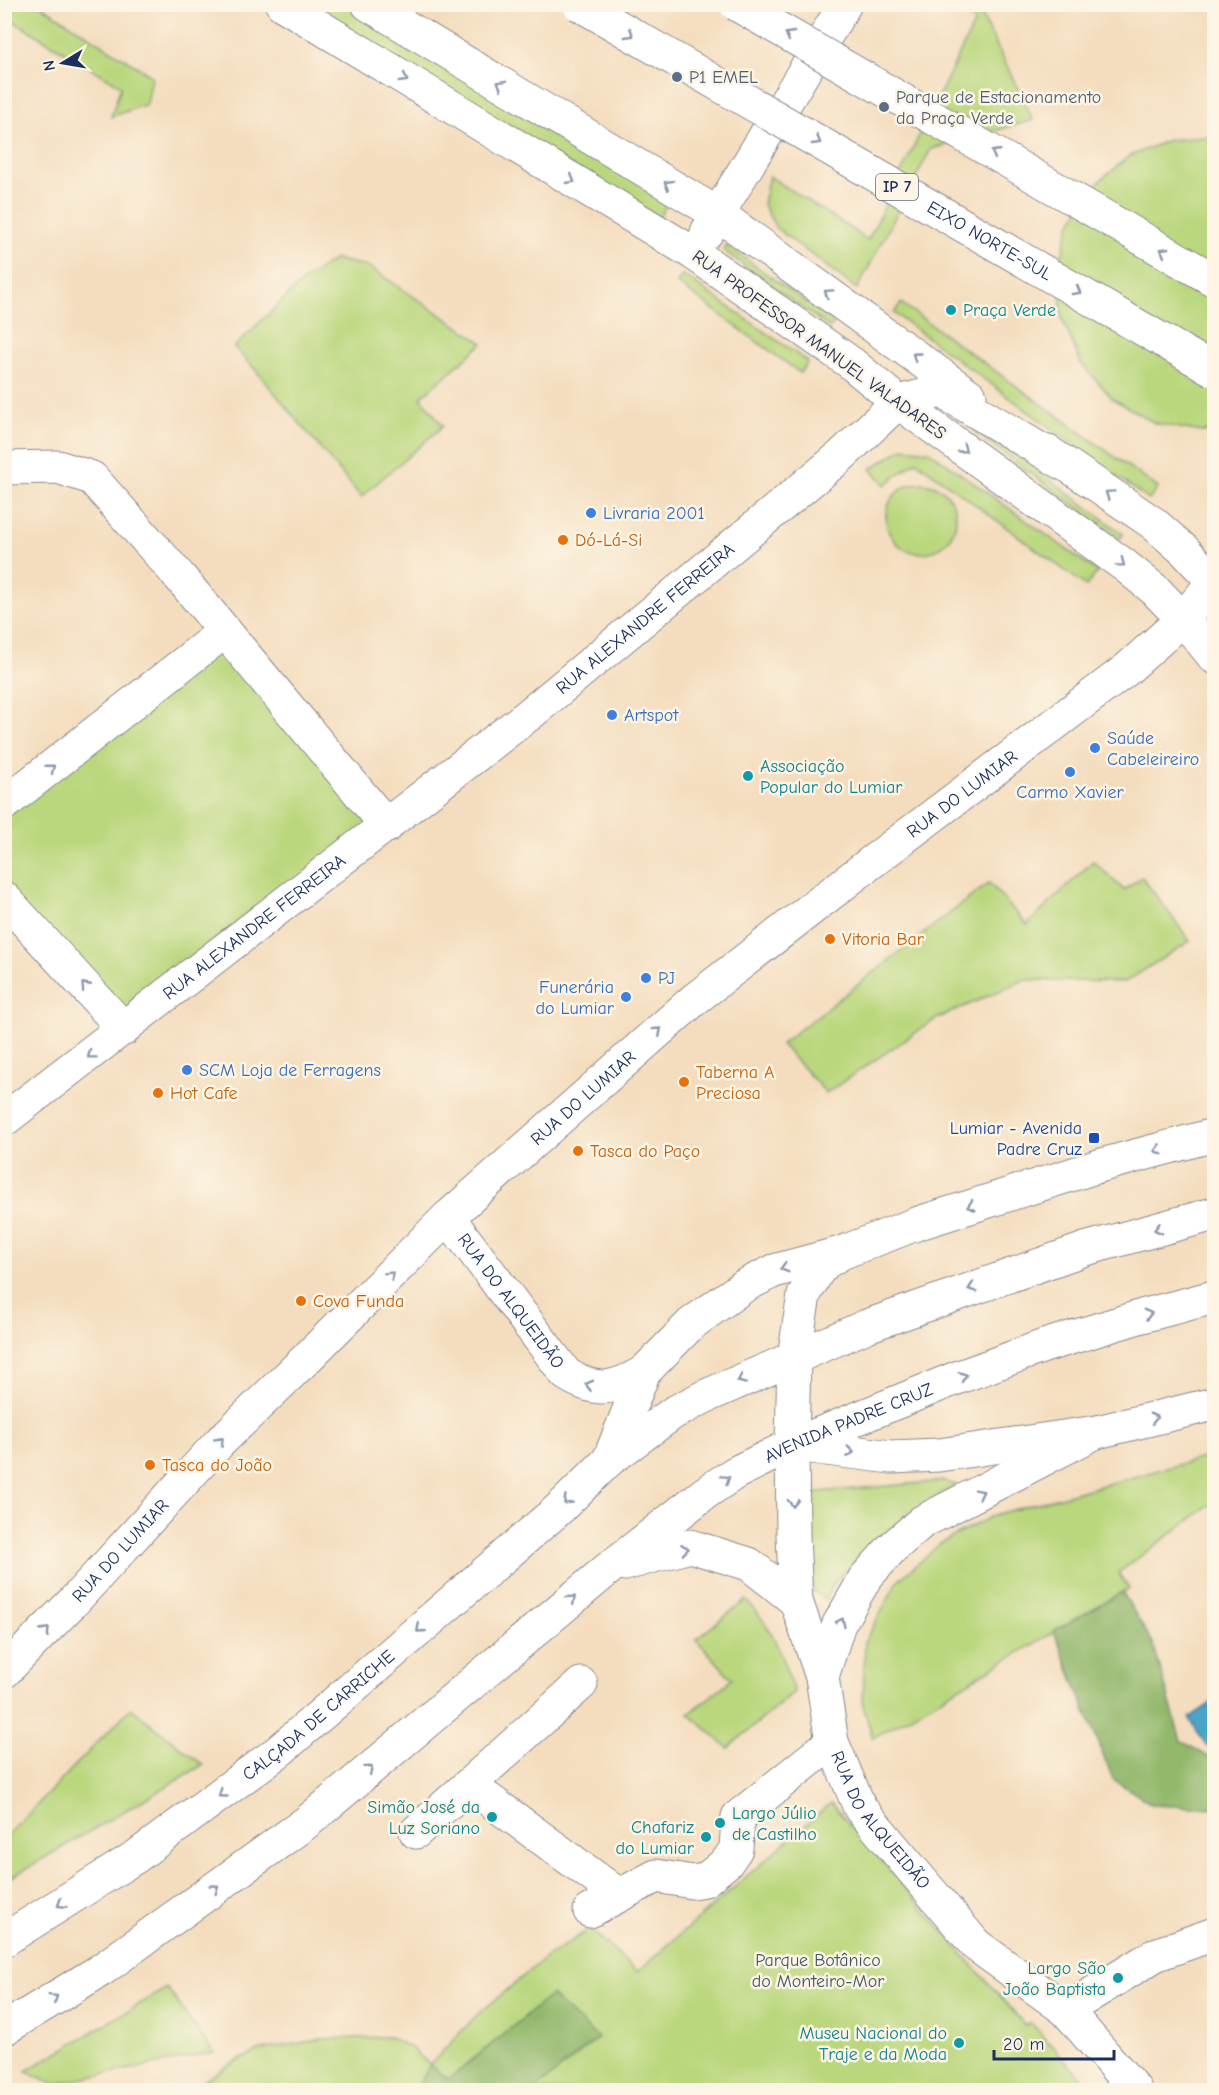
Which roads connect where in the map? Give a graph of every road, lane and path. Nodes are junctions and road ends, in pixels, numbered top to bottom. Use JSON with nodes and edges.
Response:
{"nodes":[{"id":1,"x":282,"y":4,"type":"edge"},
{"id":2,"x":368,"y":4,"type":"edge"},
{"id":3,"x":579,"y":4,"type":"edge"},
{"id":4,"x":736,"y":4,"type":"edge"},
{"id":5,"x":845,"y":4,"type":"edge"},
{"id":6,"x":718,"y":214,"type":"junction"},
{"id":7,"x":693,"y":254,"type":"junction"},
{"id":8,"x":1215,"y":280,"type":"edge"},
{"id":9,"x":1215,"y":370,"type":"edge"},
{"id":10,"x":898,"y":402,"type":"junction"},
{"id":11,"x":1066,"y":465,"type":"junction"},
{"id":12,"x":4,"y":468,"type":"edge"},
{"id":13,"x":1214,"y":582,"type":"edge"},
{"id":14,"x":1183,"y":619,"type":"junction"},
{"id":15,"x":225,"y":631,"type":"junction"},
{"id":16,"x":1215,"y":657,"type":"edge"},
{"id":17,"x":4,"y":804,"type":"edge"},
{"id":18,"x":387,"y":826,"type":"junction"},
{"id":19,"x":4,"y":898,"type":"edge"},
{"id":20,"x":124,"y":1029,"type":"junction"},
{"id":21,"x":4,"y":1120,"type":"edge"},
{"id":22,"x":1215,"y":1134,"type":"edge"},
{"id":23,"x":1215,"y":1214,"type":"edge"},
{"id":24,"x":448,"y":1216,"type":"junction"},
{"id":25,"x":841,"y":1252,"type":"junction"},
{"id":26,"x":1215,"y":1297,"type":"edge"},
{"id":27,"x":794,"y":1357,"type":"junction"},
{"id":28,"x":644,"y":1372,"type":"junction"},
{"id":29,"x":1215,"y":1404,"type":"edge"},
{"id":30,"x":1097,"y":1432,"type":"junction"},
{"id":31,"x":792,"y":1444,"type":"junction"},
{"id":32,"x":609,"y":1460,"type":"junction"},
{"id":33,"x":608,"y":1569,"type":"junction"},
{"id":34,"x":796,"y":1601,"type":"junction"},
{"id":35,"x":4,"y":1672,"type":"edge"},
{"id":36,"x":822,"y":1677,"type":"junction"},
{"id":37,"x":581,"y":1684,"type":"dead end"},
{"id":38,"x":832,"y":1742,"type":"junction"},
{"id":39,"x":469,"y":1785,"type":"junction"},
{"id":40,"x":416,"y":1832,"type":"dead end"},
{"id":41,"x":620,"y":1895,"type":"junction"},
{"id":42,"x":590,"y":1911,"type":"dead end"},
{"id":43,"x":1215,"y":1934,"type":"edge"},
{"id":44,"x":4,"y":1940,"type":"edge"},
{"id":45,"x":1066,"y":2010,"type":"junction"},
{"id":46,"x":4,"y":2029,"type":"edge"},
{"id":47,"x":1136,"y":2091,"type":"edge"}],
"edges":[{"from":1,"to":7,"type":"main road","name":"RUA PROFESSOR MANUEL VALADARES","one_way":true},
{"from":6,"to":2,"type":"main road","one_way":true},
{"from":3,"to":9,"type":"main road","name":"EIXO NORTE-SUL","number":"IP 7","one_way":true,"bridge":true},
{"from":8,"to":4,"type":"main road","one_way":true,"bridge":true},
{"from":5,"to":6,"type":"main road"},
{"from":6,"to":7,"type":"main road"},
{"from":11,"to":6,"type":"main road","one_way":true},
{"from":7,"to":10,"type":"main road","name":"RUA PROFESSOR MANUEL VALADARES"},
{"from":10,"to":11,"type":"main road"},
{"from":10,"to":14,"type":"main road","name":"RUA PROFESSOR MANUEL VALADARES","one_way":true},
{"from":10,"to":18,"type":"main road","name":"RUA ALEXANDRE FERREIRA"},
{"from":13,"to":11,"type":"main road","one_way":true},
{"from":12,"to":15,"type":"main road"},
{"from":13,"to":14,"type":"main road","name":"RUA DO LUMIAR"},
{"from":14,"to":16,"type":"main road","name":"RUA PROFESSOR MANUEL VALADARES"},
{"from":24,"to":14,"type":"main road","name":"RUA DO LUMIAR","one_way":true},
{"from":17,"to":15,"type":"main road","one_way":true},
{"from":15,"to":18,"type":"main road"},
{"from":18,"to":20,"type":"main road","name":"RUA ALEXANDRE FERREIRA"},
{"from":20,"to":19,"type":"main road","one_way":true},
{"from":20,"to":21,"type":"main road","name":"RUA ALEXANDRE FERREIRA","one_way":true},
{"from":22,"to":25,"type":"main road","one_way":true},
{"from":23,"to":27,"type":"main road","one_way":true},
{"from":28,"to":24,"type":"main road","name":"RUA DO ALQUEIDÃO","one_way":true},
{"from":35,"to":24,"type":"main road","name":"RUA DO LUMIAR","one_way":true},
{"from":25,"to":27,"type":"main road","name":"RUA DO ALQUEIDÃO"},
{"from":25,"to":28,"type":"main road","one_way":true},
{"from":31,"to":26,"type":"main road","name":"AVENIDA PADRE CRUZ","one_way":true},
{"from":27,"to":31,"type":"main road","name":"RUA DO ALQUEIDÃO"},
{"from":27,"to":32,"type":"main road","one_way":true},
{"from":28,"to":32,"type":"main road"},
{"from":30,"to":29,"type":"main road","one_way":true},
{"from":31,"to":30,"type":"main road","one_way":true},
{"from":36,"to":30,"type":"main road","one_way":true},
{"from":33,"to":31,"type":"main road","name":"AVENIDA PADRE CRUZ","one_way":true},
{"from":31,"to":34,"type":"main road","name":"RUA DO ALQUEIDÃO","one_way":true},
{"from":32,"to":44,"type":"main road","name":"CALÇADA DE CARRICHE","one_way":true},
{"from":33,"to":34,"type":"main road","one_way":true},
{"from":46,"to":33,"type":"main road","name":"AVENIDA PADRE CRUZ","one_way":true},
{"from":34,"to":36,"type":"main road","name":"RUA DO ALQUEIDÃO"},
{"from":36,"to":38,"type":"main road","name":"RUA DO ALQUEIDÃO"},
{"from":37,"to":39,"type":"main road"},
{"from":38,"to":41,"type":"main road"},
{"from":38,"to":45,"type":"main road","name":"RUA DO ALQUEIDÃO"},
{"from":39,"to":40,"type":"main road"},
{"from":39,"to":41,"type":"main road"},
{"from":41,"to":42,"type":"main road"},
{"from":43,"to":45,"type":"main road"},
{"from":45,"to":47,"type":"main road","name":"RUA DO ALQUEIDÃO"}]}
